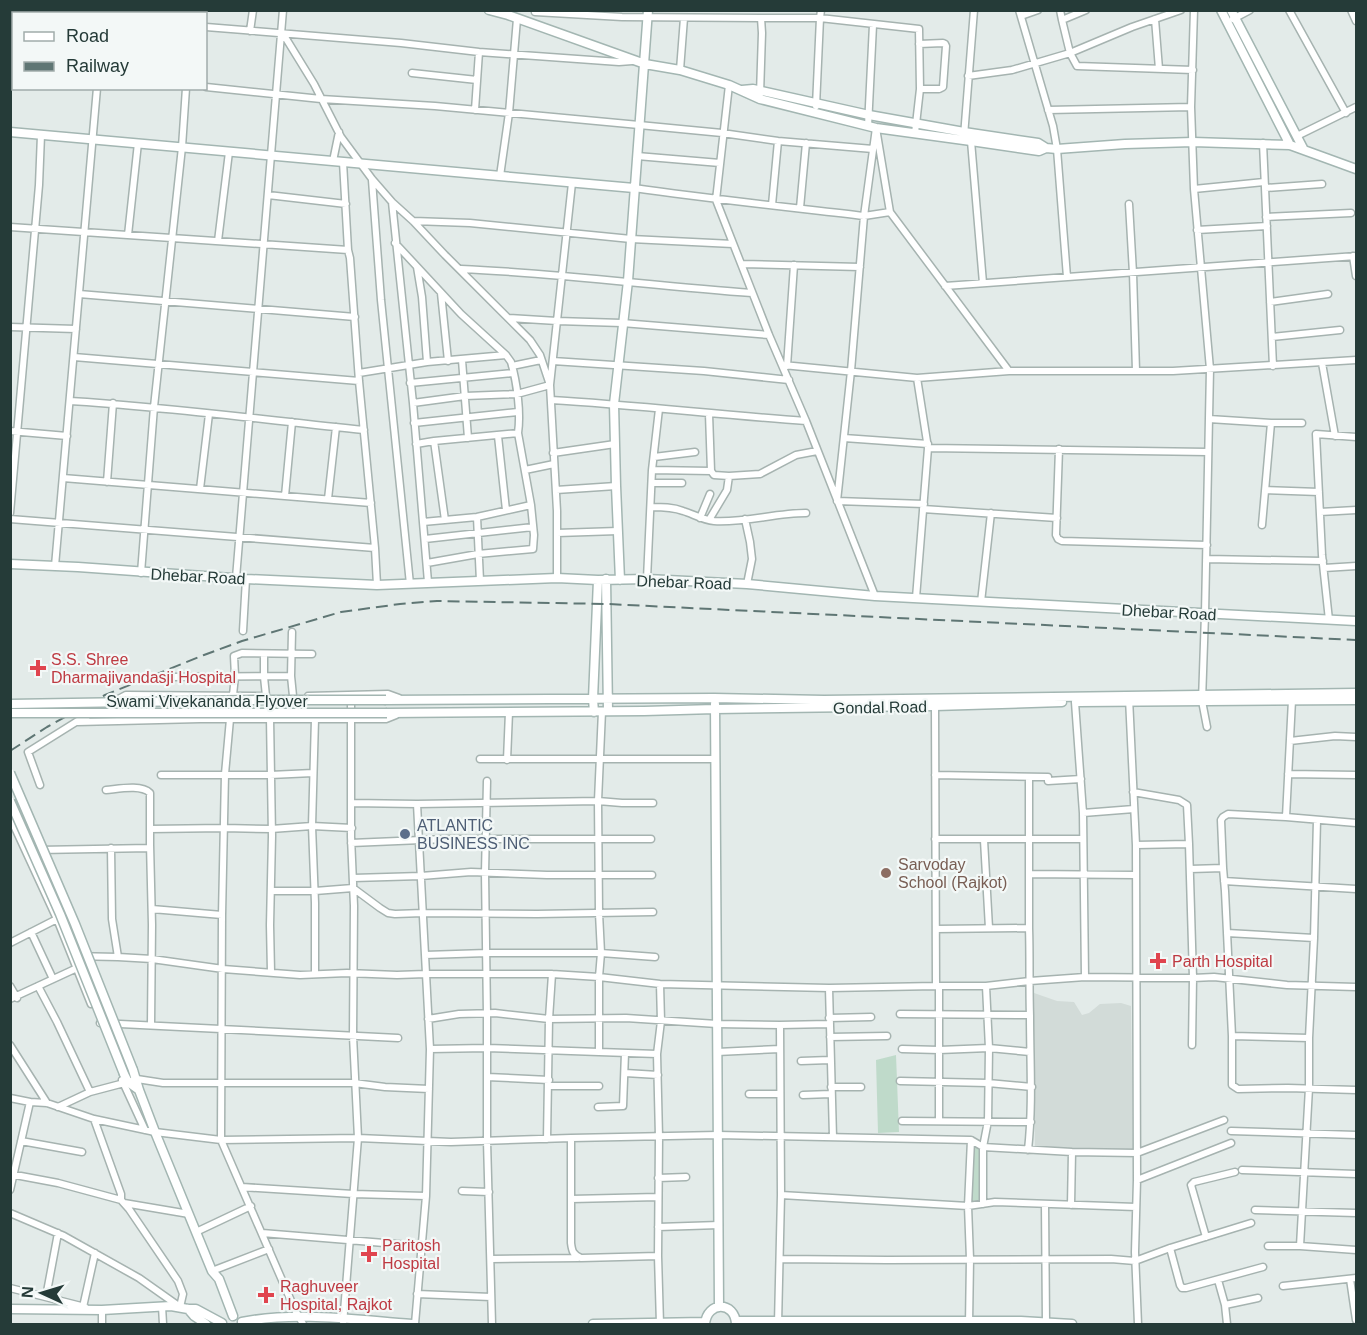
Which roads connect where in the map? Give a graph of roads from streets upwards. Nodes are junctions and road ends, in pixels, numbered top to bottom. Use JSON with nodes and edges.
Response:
{"nodes":[{"id":1,"x":26,"y":10,"type":"edge"},
{"id":2,"x":253,"y":10,"type":"edge"},
{"id":3,"x":284,"y":10,"type":"edge"},
{"id":4,"x":489,"y":10,"type":"edge"},
{"id":5,"x":974,"y":10,"type":"edge"},
{"id":6,"x":1038,"y":10,"type":"edge"},
{"id":7,"x":1060,"y":10,"type":"edge"},
{"id":8,"x":1086,"y":10,"type":"edge"},
{"id":9,"x":1181,"y":10,"type":"edge"},
{"id":10,"x":1194,"y":10,"type":"edge"},
{"id":11,"x":1221,"y":10,"type":"edge"},
{"id":12,"x":1250,"y":10,"type":"edge"},
{"id":13,"x":1289,"y":10,"type":"edge"},
{"id":14,"x":1351,"y":10,"type":"edge"},
{"id":15,"x":535,"y":11,"type":"edge"},
{"id":16,"x":42,"y":12,"type":"edge"},
{"id":17,"x":1020,"y":13,"type":"edge"},
{"id":18,"x":1164,"y":13,"type":"edge"},
{"id":19,"x":648,"y":14,"type":"edge"},
{"id":20,"x":820,"y":14,"type":"edge"},
{"id":21,"x":1231,"y":17,"type":"edge"},
{"id":22,"x":684,"y":18,"type":"junction"},
{"id":23,"x":761,"y":18,"type":"junction"},
{"id":24,"x":517,"y":19,"type":"junction"},
{"id":25,"x":1155,"y":19,"type":"junction"},
{"id":26,"x":1062,"y":20,"type":"junction"},
{"id":27,"x":1356,"y":21,"type":"edge"},
{"id":28,"x":533,"y":24,"type":"junction"},
{"id":29,"x":873,"y":25,"type":"junction"},
{"id":30,"x":207,"y":27,"type":"edge"},
{"id":31,"x":250,"y":31,"type":"junction"},
{"id":32,"x":282,"y":32,"type":"junction"},
{"id":33,"x":919,"y":44,"type":"junction"},
{"id":34,"x":479,"y":52,"type":"junction"},
{"id":35,"x":1070,"y":53,"type":"junction"},
{"id":36,"x":514,"y":54,"type":"junction"},
{"id":37,"x":640,"y":62,"type":"junction"},
{"id":38,"x":1034,"y":64,"type":"junction"},
{"id":39,"x":1159,"y":69,"type":"junction"},
{"id":40,"x":680,"y":70,"type":"junction"},
{"id":41,"x":1193,"y":70,"type":"junction"},
{"id":42,"x":412,"y":73,"type":"dead end"},
{"id":43,"x":968,"y":76,"type":"junction"},
{"id":44,"x":477,"y":80,"type":"junction"},
{"id":45,"x":729,"y":85,"type":"junction"},
{"id":46,"x":207,"y":87,"type":"edge"},
{"id":47,"x":920,"y":89,"type":"junction"},
{"id":48,"x":97,"y":90,"type":"edge"},
{"id":49,"x":186,"y":90,"type":"edge"},
{"id":50,"x":277,"y":93,"type":"junction"},
{"id":51,"x":760,"y":95,"type":"junction"},
{"id":52,"x":321,"y":99,"type":"junction"},
{"id":53,"x":1191,"y":107,"type":"junction"},
{"id":54,"x":1356,"y":107,"type":"edge"},
{"id":55,"x":816,"y":108,"type":"junction"},
{"id":56,"x":475,"y":110,"type":"junction"},
{"id":57,"x":1048,"y":110,"type":"junction"},
{"id":58,"x":509,"y":113,"type":"junction"},
{"id":59,"x":1346,"y":113,"type":"junction"},
{"id":60,"x":869,"y":116,"type":"junction"},
{"id":61,"x":916,"y":123,"type":"junction"},
{"id":62,"x":639,"y":125,"type":"junction"},
{"id":63,"x":872,"y":127,"type":"junction"},
{"id":64,"x":10,"y":132,"type":"edge"},
{"id":65,"x":339,"y":132,"type":"junction"},
{"id":66,"x":722,"y":133,"type":"junction"},
{"id":67,"x":915,"y":133,"type":"junction"},
{"id":68,"x":41,"y":135,"type":"junction"},
{"id":69,"x":1297,"y":136,"type":"junction"},
{"id":70,"x":966,"y":138,"type":"junction"},
{"id":71,"x":93,"y":139,"type":"junction"},
{"id":72,"x":778,"y":141,"type":"junction"},
{"id":73,"x":1193,"y":142,"type":"junction"},
{"id":74,"x":138,"y":143,"type":"junction"},
{"id":75,"x":806,"y":143,"type":"junction"},
{"id":76,"x":1263,"y":143,"type":"junction"},
{"id":77,"x":1290,"y":145,"type":"junction"},
{"id":78,"x":182,"y":147,"type":"junction"},
{"id":79,"x":873,"y":149,"type":"junction"},
{"id":80,"x":1057,"y":149,"type":"junction"},
{"id":81,"x":1304,"y":150,"type":"junction"},
{"id":82,"x":229,"y":152,"type":"junction"},
{"id":83,"x":272,"y":156,"type":"junction"},
{"id":84,"x":637,"y":156,"type":"junction"},
{"id":85,"x":333,"y":161,"type":"junction"},
{"id":86,"x":344,"y":162,"type":"junction"},
{"id":87,"x":720,"y":163,"type":"junction"},
{"id":88,"x":361,"y":164,"type":"junction"},
{"id":89,"x":1356,"y":169,"type":"edge"},
{"id":90,"x":500,"y":176,"type":"junction"},
{"id":91,"x":372,"y":179,"type":"junction"},
{"id":92,"x":572,"y":183,"type":"junction"},
{"id":93,"x":1322,"y":184,"type":"dead end"},
{"id":94,"x":1265,"y":185,"type":"junction"},
{"id":95,"x":634,"y":188,"type":"junction"},
{"id":96,"x":1194,"y":189,"type":"junction"},
{"id":97,"x":268,"y":195,"type":"junction"},
{"id":98,"x":716,"y":200,"type":"junction"},
{"id":99,"x":392,"y":202,"type":"junction"},
{"id":100,"x":346,"y":204,"type":"junction"},
{"id":101,"x":1129,"y":204,"type":"dead end"},
{"id":102,"x":772,"y":205,"type":"junction"},
{"id":103,"x":800,"y":208,"type":"junction"},
{"id":104,"x":890,"y":212,"type":"junction"},
{"id":105,"x":1351,"y":213,"type":"dead end"},
{"id":106,"x":864,"y":216,"type":"junction"},
{"id":107,"x":1266,"y":217,"type":"junction"},
{"id":108,"x":413,"y":220,"type":"junction"},
{"id":109,"x":1267,"y":226,"type":"junction"},
{"id":110,"x":10,"y":227,"type":"edge"},
{"id":111,"x":35,"y":229,"type":"junction"},
{"id":112,"x":1197,"y":230,"type":"junction"},
{"id":113,"x":85,"y":232,"type":"junction"},
{"id":114,"x":566,"y":233,"type":"junction"},
{"id":115,"x":128,"y":235,"type":"junction"},
{"id":116,"x":171,"y":238,"type":"junction"},
{"id":117,"x":631,"y":239,"type":"junction"},
{"id":118,"x":218,"y":241,"type":"junction"},
{"id":119,"x":395,"y":242,"type":"junction"},
{"id":120,"x":264,"y":244,"type":"junction"},
{"id":121,"x":733,"y":244,"type":"junction"},
{"id":122,"x":348,"y":250,"type":"junction"},
{"id":123,"x":1355,"y":256,"type":"edge"},
{"id":124,"x":1269,"y":263,"type":"junction"},
{"id":125,"x":742,"y":264,"type":"junction"},
{"id":126,"x":794,"y":265,"type":"junction"},
{"id":127,"x":417,"y":266,"type":"junction"},
{"id":128,"x":860,"y":267,"type":"junction"},
{"id":129,"x":1201,"y":268,"type":"junction"},
{"id":130,"x":460,"y":269,"type":"junction"},
{"id":131,"x":1133,"y":273,"type":"junction"},
{"id":132,"x":561,"y":276,"type":"junction"},
{"id":133,"x":1356,"y":276,"type":"edge"},
{"id":134,"x":1067,"y":278,"type":"junction"},
{"id":135,"x":627,"y":281,"type":"junction"},
{"id":136,"x":983,"y":283,"type":"junction"},
{"id":137,"x":945,"y":286,"type":"junction"},
{"id":138,"x":441,"y":293,"type":"junction"},
{"id":139,"x":752,"y":293,"type":"junction"},
{"id":140,"x":79,"y":294,"type":"junction"},
{"id":141,"x":1328,"y":294,"type":"dead end"},
{"id":142,"x":166,"y":302,"type":"junction"},
{"id":143,"x":1270,"y":302,"type":"junction"},
{"id":144,"x":258,"y":309,"type":"junction"},
{"id":145,"x":355,"y":317,"type":"junction"},
{"id":146,"x":508,"y":318,"type":"junction"},
{"id":147,"x":557,"y":321,"type":"junction"},
{"id":148,"x":622,"y":323,"type":"junction"},
{"id":149,"x":10,"y":327,"type":"edge"},
{"id":150,"x":26,"y":327,"type":"junction"},
{"id":151,"x":76,"y":329,"type":"junction"},
{"id":152,"x":1340,"y":330,"type":"dead end"},
{"id":153,"x":769,"y":335,"type":"junction"},
{"id":154,"x":1272,"y":337,"type":"junction"},
{"id":155,"x":506,"y":355,"type":"junction"},
{"id":156,"x":74,"y":357,"type":"junction"},
{"id":157,"x":462,"y":360,"type":"junction"},
{"id":158,"x":542,"y":360,"type":"junction"},
{"id":159,"x":1356,"y":360,"type":"edge"},
{"id":160,"x":448,"y":361,"type":"junction"},
{"id":161,"x":553,"y":361,"type":"junction"},
{"id":162,"x":427,"y":362,"type":"junction"},
{"id":163,"x":1322,"y":363,"type":"junction"},
{"id":164,"x":159,"y":364,"type":"junction"},
{"id":165,"x":408,"y":364,"type":"junction"},
{"id":166,"x":618,"y":365,"type":"junction"},
{"id":167,"x":785,"y":366,"type":"junction"},
{"id":168,"x":1273,"y":366,"type":"junction"},
{"id":169,"x":388,"y":368,"type":"junction"},
{"id":170,"x":513,"y":369,"type":"junction"},
{"id":171,"x":1210,"y":369,"type":"junction"},
{"id":172,"x":851,"y":371,"type":"junction"},
{"id":173,"x":1009,"y":371,"type":"junction"},
{"id":174,"x":1136,"y":371,"type":"junction"},
{"id":175,"x":253,"y":372,"type":"junction"},
{"id":176,"x":359,"y":373,"type":"junction"},
{"id":177,"x":463,"y":377,"type":"junction"},
{"id":178,"x":917,"y":378,"type":"junction"},
{"id":179,"x":789,"y":380,"type":"junction"},
{"id":180,"x":359,"y":381,"type":"junction"},
{"id":181,"x":410,"y":383,"type":"junction"},
{"id":182,"x":550,"y":385,"type":"junction"},
{"id":183,"x":517,"y":393,"type":"junction"},
{"id":184,"x":465,"y":396,"type":"junction"},
{"id":185,"x":551,"y":400,"type":"junction"},
{"id":186,"x":70,"y":401,"type":"junction"},
{"id":187,"x":413,"y":403,"type":"junction"},
{"id":188,"x":113,"y":404,"type":"junction"},
{"id":189,"x":614,"y":404,"type":"junction"},
{"id":190,"x":154,"y":407,"type":"junction"},
{"id":191,"x":659,"y":409,"type":"junction"},
{"id":192,"x":518,"y":412,"type":"junction"},
{"id":193,"x":209,"y":414,"type":"junction"},
{"id":194,"x":709,"y":414,"type":"junction"},
{"id":195,"x":250,"y":417,"type":"junction"},
{"id":196,"x":466,"y":417,"type":"junction"},
{"id":197,"x":1209,"y":419,"type":"junction"},
{"id":198,"x":806,"y":421,"type":"junction"},
{"id":199,"x":292,"y":422,"type":"junction"},
{"id":200,"x":414,"y":423,"type":"junction"},
{"id":201,"x":1271,"y":423,"type":"junction"},
{"id":202,"x":1302,"y":423,"type":"dead end"},
{"id":203,"x":336,"y":427,"type":"junction"},
{"id":204,"x":364,"y":430,"type":"junction"},
{"id":205,"x":10,"y":431,"type":"edge"},
{"id":206,"x":18,"y":432,"type":"junction"},
{"id":207,"x":518,"y":433,"type":"junction"},
{"id":208,"x":67,"y":436,"type":"junction"},
{"id":209,"x":498,"y":436,"type":"junction"},
{"id":210,"x":1335,"y":436,"type":"junction"},
{"id":211,"x":1356,"y":437,"type":"edge"},
{"id":212,"x":468,"y":438,"type":"junction"},
{"id":213,"x":844,"y":438,"type":"junction"},
{"id":214,"x":434,"y":441,"type":"junction"},
{"id":215,"x":416,"y":444,"type":"junction"},
{"id":216,"x":615,"y":444,"type":"junction"},
{"id":217,"x":928,"y":446,"type":"junction"},
{"id":218,"x":1059,"y":449,"type":"junction"},
{"id":219,"x":817,"y":450,"type":"junction"},
{"id":220,"x":695,"y":452,"type":"dead end"},
{"id":221,"x":1208,"y":452,"type":"junction"},
{"id":222,"x":554,"y":453,"type":"junction"},
{"id":223,"x":654,"y":457,"type":"junction"},
{"id":224,"x":554,"y":464,"type":"junction"},
{"id":225,"x":525,"y":470,"type":"junction"},
{"id":226,"x":652,"y":470,"type":"junction"},
{"id":227,"x":711,"y":471,"type":"junction"},
{"id":228,"x":729,"y":476,"type":"junction"},
{"id":229,"x":63,"y":478,"type":"junction"},
{"id":230,"x":107,"y":482,"type":"junction"},
{"id":231,"x":652,"y":483,"type":"junction"},
{"id":232,"x":682,"y":483,"type":"dead end"},
{"id":233,"x":148,"y":485,"type":"junction"},
{"id":234,"x":615,"y":486,"type":"junction"},
{"id":235,"x":200,"y":489,"type":"junction"},
{"id":236,"x":556,"y":490,"type":"junction"},
{"id":237,"x":1265,"y":490,"type":"junction"},
{"id":238,"x":243,"y":492,"type":"junction"},
{"id":239,"x":1319,"y":492,"type":"junction"},
{"id":240,"x":710,"y":494,"type":"dead end"},
{"id":241,"x":285,"y":496,"type":"junction"},
{"id":242,"x":328,"y":499,"type":"junction"},
{"id":243,"x":837,"y":501,"type":"junction"},
{"id":244,"x":371,"y":502,"type":"junction"},
{"id":245,"x":11,"y":504,"type":"edge"},
{"id":246,"x":531,"y":504,"type":"junction"},
{"id":247,"x":651,"y":507,"type":"junction"},
{"id":248,"x":924,"y":507,"type":"junction"},
{"id":249,"x":506,"y":510,"type":"junction"},
{"id":250,"x":1356,"y":510,"type":"edge"},
{"id":251,"x":1320,"y":512,"type":"junction"},
{"id":252,"x":10,"y":513,"type":"edge"},
{"id":253,"x":806,"y":513,"type":"dead end"},
{"id":254,"x":991,"y":513,"type":"junction"},
{"id":255,"x":477,"y":517,"type":"junction"},
{"id":256,"x":700,"y":518,"type":"junction"},
{"id":257,"x":1057,"y":518,"type":"junction"},
{"id":258,"x":10,"y":519,"type":"edge"},
{"id":259,"x":745,"y":519,"type":"junction"},
{"id":260,"x":445,"y":520,"type":"junction"},
{"id":261,"x":709,"y":520,"type":"junction"},
{"id":262,"x":423,"y":522,"type":"junction"},
{"id":263,"x":59,"y":523,"type":"junction"},
{"id":264,"x":1262,"y":525,"type":"dead end"},
{"id":265,"x":533,"y":527,"type":"junction"},
{"id":266,"x":144,"y":530,"type":"junction"},
{"id":267,"x":618,"y":531,"type":"junction"},
{"id":268,"x":477,"y":533,"type":"junction"},
{"id":269,"x":557,"y":533,"type":"junction"},
{"id":270,"x":239,"y":537,"type":"junction"},
{"id":271,"x":425,"y":539,"type":"junction"},
{"id":272,"x":1207,"y":546,"type":"junction"},
{"id":273,"x":375,"y":548,"type":"junction"},
{"id":274,"x":478,"y":554,"type":"junction"},
{"id":275,"x":1206,"y":559,"type":"junction"},
{"id":276,"x":427,"y":563,"type":"junction"},
{"id":277,"x":10,"y":564,"type":"edge"},
{"id":278,"x":1323,"y":564,"type":"junction"},
{"id":279,"x":55,"y":566,"type":"junction"},
{"id":280,"x":1356,"y":566,"type":"edge"},
{"id":281,"x":141,"y":573,"type":"junction"},
{"id":282,"x":557,"y":578,"type":"junction"},
{"id":283,"x":241,"y":579,"type":"junction"},
{"id":284,"x":647,"y":579,"type":"junction"},
{"id":285,"x":602,"y":580,"type":"junction"},
{"id":286,"x":620,"y":580,"type":"junction"},
{"id":287,"x":480,"y":581,"type":"junction"},
{"id":288,"x":428,"y":582,"type":"junction"},
{"id":289,"x":410,"y":584,"type":"junction"},
{"id":290,"x":747,"y":584,"type":"junction"},
{"id":291,"x":377,"y":585,"type":"junction"},
{"id":292,"x":875,"y":596,"type":"junction"},
{"id":293,"x":916,"y":598,"type":"junction"},
{"id":294,"x":981,"y":602,"type":"junction"},
{"id":295,"x":1205,"y":614,"type":"junction"},
{"id":296,"x":1329,"y":620,"type":"junction"},
{"id":297,"x":1356,"y":621,"type":"edge"},
{"id":298,"x":243,"y":631,"type":"dead end"},
{"id":299,"x":292,"y":632,"type":"dead end"},
{"id":300,"x":264,"y":654,"type":"junction"},
{"id":301,"x":291,"y":654,"type":"junction"},
{"id":302,"x":312,"y":654,"type":"dead end"},
{"id":303,"x":235,"y":676,"type":"junction"},
{"id":304,"x":291,"y":676,"type":"junction"},
{"id":305,"x":169,"y":677,"type":"dead end"},
{"id":306,"x":264,"y":677,"type":"junction"},
{"id":307,"x":1356,"y":693,"type":"edge"},
{"id":308,"x":233,"y":695,"type":"junction"},
{"id":309,"x":351,"y":695,"type":"junction"},
{"id":310,"x":266,"y":696,"type":"junction"},
{"id":311,"x":293,"y":696,"type":"junction"},
{"id":312,"x":714,"y":698,"type":"junction"},
{"id":313,"x":1202,"y":698,"type":"junction"},
{"id":314,"x":403,"y":699,"type":"junction"},
{"id":315,"x":593,"y":699,"type":"junction"},
{"id":316,"x":608,"y":699,"type":"junction"},
{"id":317,"x":1129,"y":699,"type":"junction"},
{"id":318,"x":1292,"y":700,"type":"junction"},
{"id":319,"x":1356,"y":700,"type":"edge"},
{"id":320,"x":1074,"y":702,"type":"junction"},
{"id":321,"x":10,"y":704,"type":"edge"},
{"id":322,"x":934,"y":706,"type":"junction"},
{"id":323,"x":714,"y":709,"type":"junction"},
{"id":324,"x":601,"y":711,"type":"junction"},
{"id":325,"x":509,"y":712,"type":"junction"},
{"id":326,"x":10,"y":713,"type":"edge"},
{"id":327,"x":403,"y":713,"type":"junction"},
{"id":328,"x":270,"y":718,"type":"junction"},
{"id":329,"x":352,"y":718,"type":"junction"},
{"id":330,"x":230,"y":719,"type":"junction"},
{"id":331,"x":315,"y":719,"type":"junction"},
{"id":332,"x":76,"y":722,"type":"junction"},
{"id":333,"x":1207,"y":727,"type":"dead end"},
{"id":334,"x":1356,"y":737,"type":"edge"},
{"id":335,"x":1290,"y":741,"type":"junction"},
{"id":336,"x":480,"y":759,"type":"dead end"},
{"id":337,"x":600,"y":759,"type":"junction"},
{"id":338,"x":715,"y":759,"type":"junction"},
{"id":339,"x":507,"y":760,"type":"junction"},
{"id":340,"x":313,"y":772,"type":"junction"},
{"id":341,"x":10,"y":773,"type":"edge"},
{"id":342,"x":225,"y":774,"type":"junction"},
{"id":343,"x":1288,"y":774,"type":"junction"},
{"id":344,"x":1356,"y":774,"type":"edge"},
{"id":345,"x":161,"y":775,"type":"dead end"},
{"id":346,"x":270,"y":775,"type":"junction"},
{"id":347,"x":935,"y":776,"type":"junction"},
{"id":348,"x":1029,"y":777,"type":"junction"},
{"id":349,"x":1081,"y":779,"type":"junction"},
{"id":350,"x":487,"y":781,"type":"dead end"},
{"id":351,"x":40,"y":785,"type":"dead end"},
{"id":352,"x":106,"y":790,"type":"dead end"},
{"id":353,"x":1133,"y":792,"type":"junction"},
{"id":354,"x":10,"y":801,"type":"edge"},
{"id":355,"x":598,"y":801,"type":"junction"},
{"id":356,"x":486,"y":802,"type":"junction"},
{"id":357,"x":352,"y":803,"type":"junction"},
{"id":358,"x":653,"y":803,"type":"dead end"},
{"id":359,"x":417,"y":804,"type":"junction"},
{"id":360,"x":1134,"y":809,"type":"junction"},
{"id":361,"x":1083,"y":813,"type":"junction"},
{"id":362,"x":10,"y":817,"type":"edge"},
{"id":363,"x":1286,"y":817,"type":"junction"},
{"id":364,"x":1317,"y":820,"type":"junction"},
{"id":365,"x":1356,"y":824,"type":"edge"},
{"id":366,"x":312,"y":826,"type":"junction"},
{"id":367,"x":224,"y":828,"type":"junction"},
{"id":368,"x":352,"y":828,"type":"junction"},
{"id":369,"x":150,"y":829,"type":"junction"},
{"id":370,"x":271,"y":829,"type":"junction"},
{"id":371,"x":599,"y":839,"type":"junction"},
{"id":372,"x":651,"y":839,"type":"dead end"},
{"id":373,"x":935,"y":839,"type":"junction"},
{"id":374,"x":1083,"y":839,"type":"junction"},
{"id":375,"x":420,"y":840,"type":"junction"},
{"id":376,"x":486,"y":840,"type":"junction"},
{"id":377,"x":984,"y":840,"type":"junction"},
{"id":378,"x":1029,"y":840,"type":"junction"},
{"id":379,"x":351,"y":843,"type":"junction"},
{"id":380,"x":1189,"y":844,"type":"junction"},
{"id":381,"x":1136,"y":845,"type":"junction"},
{"id":382,"x":111,"y":848,"type":"junction"},
{"id":383,"x":150,"y":848,"type":"junction"},
{"id":384,"x":26,"y":850,"type":"junction"},
{"id":385,"x":1222,"y":868,"type":"junction"},
{"id":386,"x":1191,"y":869,"type":"junction"},
{"id":387,"x":485,"y":873,"type":"junction"},
{"id":388,"x":652,"y":874,"type":"dead end"},
{"id":389,"x":1029,"y":874,"type":"junction"},
{"id":390,"x":1084,"y":875,"type":"junction"},
{"id":391,"x":1135,"y":875,"type":"junction"},
{"id":392,"x":421,"y":876,"type":"junction"},
{"id":393,"x":599,"y":876,"type":"junction"},
{"id":394,"x":353,"y":878,"type":"junction"},
{"id":395,"x":1224,"y":880,"type":"junction"},
{"id":396,"x":1315,"y":887,"type":"junction"},
{"id":397,"x":353,"y":888,"type":"junction"},
{"id":398,"x":1356,"y":889,"type":"edge"},
{"id":399,"x":271,"y":891,"type":"junction"},
{"id":400,"x":315,"y":891,"type":"junction"},
{"id":401,"x":152,"y":909,"type":"junction"},
{"id":402,"x":653,"y":912,"type":"dead end"},
{"id":403,"x":423,"y":913,"type":"junction"},
{"id":404,"x":599,"y":913,"type":"junction"},
{"id":405,"x":486,"y":914,"type":"junction"},
{"id":406,"x":222,"y":915,"type":"junction"},
{"id":407,"x":57,"y":919,"type":"junction"},
{"id":408,"x":989,"y":928,"type":"junction"},
{"id":409,"x":1029,"y":928,"type":"junction"},
{"id":410,"x":936,"y":929,"type":"junction"},
{"id":411,"x":31,"y":932,"type":"junction"},
{"id":412,"x":1227,"y":933,"type":"junction"},
{"id":413,"x":1314,"y":938,"type":"junction"},
{"id":414,"x":10,"y":943,"type":"edge"},
{"id":415,"x":601,"y":952,"type":"junction"},
{"id":416,"x":487,"y":953,"type":"junction"},
{"id":417,"x":425,"y":955,"type":"junction"},
{"id":418,"x":72,"y":956,"type":"junction"},
{"id":419,"x":118,"y":957,"type":"junction"},
{"id":420,"x":655,"y":957,"type":"dead end"},
{"id":421,"x":152,"y":959,"type":"junction"},
{"id":422,"x":77,"y":968,"type":"junction"},
{"id":423,"x":223,"y":969,"type":"junction"},
{"id":424,"x":271,"y":972,"type":"junction"},
{"id":425,"x":315,"y":974,"type":"junction"},
{"id":426,"x":354,"y":974,"type":"junction"},
{"id":427,"x":426,"y":974,"type":"junction"},
{"id":428,"x":487,"y":974,"type":"junction"},
{"id":429,"x":552,"y":974,"type":"junction"},
{"id":430,"x":599,"y":977,"type":"junction"},
{"id":431,"x":1085,"y":977,"type":"junction"},
{"id":432,"x":1136,"y":978,"type":"junction"},
{"id":433,"x":1192,"y":978,"type":"junction"},
{"id":434,"x":53,"y":979,"type":"junction"},
{"id":435,"x":1229,"y":979,"type":"junction"},
{"id":436,"x":1030,"y":981,"type":"junction"},
{"id":437,"x":660,"y":984,"type":"junction"},
{"id":438,"x":717,"y":985,"type":"junction"},
{"id":439,"x":10,"y":986,"type":"edge"},
{"id":440,"x":38,"y":986,"type":"junction"},
{"id":441,"x":937,"y":986,"type":"junction"},
{"id":442,"x":986,"y":986,"type":"junction"},
{"id":443,"x":1312,"y":986,"type":"junction"},
{"id":444,"x":1356,"y":987,"type":"edge"},
{"id":445,"x":829,"y":988,"type":"junction"},
{"id":446,"x":15,"y":998,"type":"edge"},
{"id":447,"x":487,"y":1014,"type":"junction"},
{"id":448,"x":900,"y":1014,"type":"dead end"},
{"id":449,"x":938,"y":1015,"type":"junction"},
{"id":450,"x":1029,"y":1015,"type":"junction"},
{"id":451,"x":987,"y":1016,"type":"junction"},
{"id":452,"x":871,"y":1017,"type":"dead end"},
{"id":453,"x":428,"y":1019,"type":"junction"},
{"id":454,"x":549,"y":1019,"type":"junction"},
{"id":455,"x":599,"y":1019,"type":"junction"},
{"id":456,"x":661,"y":1021,"type":"junction"},
{"id":457,"x":829,"y":1021,"type":"junction"},
{"id":458,"x":99,"y":1023,"type":"junction"},
{"id":459,"x":717,"y":1024,"type":"junction"},
{"id":460,"x":151,"y":1025,"type":"junction"},
{"id":461,"x":780,"y":1025,"type":"junction"},
{"id":462,"x":222,"y":1028,"type":"junction"},
{"id":463,"x":353,"y":1036,"type":"junction"},
{"id":464,"x":887,"y":1036,"type":"dead end"},
{"id":465,"x":1232,"y":1036,"type":"junction"},
{"id":466,"x":830,"y":1037,"type":"junction"},
{"id":467,"x":398,"y":1038,"type":"dead end"},
{"id":468,"x":1309,"y":1038,"type":"junction"},
{"id":469,"x":10,"y":1045,"type":"edge"},
{"id":470,"x":1192,"y":1045,"type":"dead end"},
{"id":471,"x":487,"y":1048,"type":"junction"},
{"id":472,"x":989,"y":1048,"type":"junction"},
{"id":473,"x":430,"y":1049,"type":"junction"},
{"id":474,"x":780,"y":1049,"type":"junction"},
{"id":475,"x":902,"y":1049,"type":"dead end"},
{"id":476,"x":939,"y":1050,"type":"junction"},
{"id":477,"x":549,"y":1051,"type":"junction"},
{"id":478,"x":599,"y":1052,"type":"junction"},
{"id":479,"x":717,"y":1052,"type":"junction"},
{"id":480,"x":626,"y":1053,"type":"junction"},
{"id":481,"x":1030,"y":1053,"type":"junction"},
{"id":482,"x":657,"y":1054,"type":"junction"},
{"id":483,"x":801,"y":1060,"type":"dead end"},
{"id":484,"x":830,"y":1060,"type":"junction"},
{"id":485,"x":625,"y":1073,"type":"junction"},
{"id":486,"x":135,"y":1074,"type":"junction"},
{"id":487,"x":658,"y":1076,"type":"junction"},
{"id":488,"x":487,"y":1077,"type":"junction"},
{"id":489,"x":125,"y":1080,"type":"junction"},
{"id":490,"x":900,"y":1081,"type":"dead end"},
{"id":491,"x":222,"y":1083,"type":"junction"},
{"id":492,"x":354,"y":1083,"type":"junction"},
{"id":493,"x":549,"y":1083,"type":"junction"},
{"id":494,"x":940,"y":1083,"type":"junction"},
{"id":495,"x":988,"y":1083,"type":"junction"},
{"id":496,"x":598,"y":1086,"type":"dead end"},
{"id":497,"x":861,"y":1087,"type":"dead end"},
{"id":498,"x":1032,"y":1087,"type":"junction"},
{"id":499,"x":1309,"y":1088,"type":"junction"},
{"id":500,"x":429,"y":1089,"type":"junction"},
{"id":501,"x":139,"y":1090,"type":"junction"},
{"id":502,"x":831,"y":1090,"type":"junction"},
{"id":503,"x":1356,"y":1090,"type":"edge"},
{"id":504,"x":90,"y":1092,"type":"junction"},
{"id":505,"x":749,"y":1094,"type":"dead end"},
{"id":506,"x":780,"y":1094,"type":"junction"},
{"id":507,"x":803,"y":1095,"type":"dead end"},
{"id":508,"x":10,"y":1098,"type":"edge"},
{"id":509,"x":30,"y":1102,"type":"junction"},
{"id":510,"x":47,"y":1103,"type":"junction"},
{"id":511,"x":58,"y":1107,"type":"junction"},
{"id":512,"x":598,"y":1107,"type":"dead end"},
{"id":513,"x":94,"y":1119,"type":"junction"},
{"id":514,"x":1224,"y":1120,"type":"dead end"},
{"id":515,"x":902,"y":1121,"type":"dead end"},
{"id":516,"x":939,"y":1121,"type":"junction"},
{"id":517,"x":988,"y":1121,"type":"junction"},
{"id":518,"x":1031,"y":1122,"type":"junction"},
{"id":519,"x":145,"y":1130,"type":"junction"},
{"id":520,"x":1231,"y":1131,"type":"dead end"},
{"id":521,"x":155,"y":1132,"type":"junction"},
{"id":522,"x":1307,"y":1134,"type":"junction"},
{"id":523,"x":718,"y":1135,"type":"junction"},
{"id":524,"x":1356,"y":1135,"type":"edge"},
{"id":525,"x":780,"y":1136,"type":"junction"},
{"id":526,"x":659,"y":1137,"type":"junction"},
{"id":527,"x":833,"y":1137,"type":"junction"},
{"id":528,"x":358,"y":1138,"type":"junction"},
{"id":529,"x":571,"y":1138,"type":"junction"},
{"id":530,"x":547,"y":1139,"type":"junction"},
{"id":531,"x":221,"y":1140,"type":"junction"},
{"id":532,"x":428,"y":1140,"type":"junction"},
{"id":533,"x":971,"y":1140,"type":"junction"},
{"id":534,"x":487,"y":1141,"type":"junction"},
{"id":535,"x":21,"y":1142,"type":"junction"},
{"id":536,"x":1231,"y":1143,"type":"dead end"},
{"id":537,"x":983,"y":1147,"type":"junction"},
{"id":538,"x":1028,"y":1150,"type":"junction"},
{"id":539,"x":82,"y":1152,"type":"dead end"},
{"id":540,"x":1072,"y":1152,"type":"junction"},
{"id":541,"x":1137,"y":1153,"type":"junction"},
{"id":542,"x":1304,"y":1172,"type":"junction"},
{"id":543,"x":12,"y":1174,"type":"edge"},
{"id":544,"x":1356,"y":1174,"type":"edge"},
{"id":545,"x":686,"y":1177,"type":"dead end"},
{"id":546,"x":658,"y":1178,"type":"junction"},
{"id":547,"x":1137,"y":1180,"type":"junction"},
{"id":548,"x":242,"y":1187,"type":"junction"},
{"id":549,"x":10,"y":1190,"type":"edge"},
{"id":550,"x":462,"y":1191,"type":"dead end"},
{"id":551,"x":489,"y":1192,"type":"junction"},
{"id":552,"x":353,"y":1194,"type":"junction"},
{"id":553,"x":782,"y":1195,"type":"junction"},
{"id":554,"x":426,"y":1196,"type":"junction"},
{"id":555,"x":658,"y":1197,"type":"junction"},
{"id":556,"x":571,"y":1199,"type":"junction"},
{"id":557,"x":122,"y":1202,"type":"junction"},
{"id":558,"x":983,"y":1204,"type":"junction"},
{"id":559,"x":1045,"y":1204,"type":"junction"},
{"id":560,"x":1071,"y":1205,"type":"junction"},
{"id":561,"x":251,"y":1206,"type":"junction"},
{"id":562,"x":968,"y":1206,"type":"junction"},
{"id":563,"x":1136,"y":1207,"type":"junction"},
{"id":564,"x":1255,"y":1210,"type":"dead end"},
{"id":565,"x":1302,"y":1212,"type":"junction"},
{"id":566,"x":10,"y":1213,"type":"edge"},
{"id":567,"x":1356,"y":1213,"type":"edge"},
{"id":568,"x":189,"y":1214,"type":"junction"},
{"id":569,"x":1251,"y":1223,"type":"dead end"},
{"id":570,"x":718,"y":1225,"type":"junction"},
{"id":571,"x":658,"y":1227,"type":"junction"},
{"id":572,"x":196,"y":1232,"type":"junction"},
{"id":573,"x":58,"y":1233,"type":"junction"},
{"id":574,"x":262,"y":1233,"type":"junction"},
{"id":575,"x":1206,"y":1237,"type":"junction"},
{"id":576,"x":350,"y":1240,"type":"junction"},
{"id":577,"x":1300,"y":1245,"type":"junction"},
{"id":578,"x":421,"y":1246,"type":"junction"},
{"id":579,"x":1268,"y":1246,"type":"dead end"},
{"id":580,"x":1170,"y":1248,"type":"junction"},
{"id":581,"x":269,"y":1249,"type":"junction"},
{"id":582,"x":1356,"y":1250,"type":"edge"},
{"id":583,"x":95,"y":1253,"type":"junction"},
{"id":584,"x":658,"y":1256,"type":"junction"},
{"id":585,"x":581,"y":1258,"type":"junction"},
{"id":586,"x":780,"y":1258,"type":"junction"},
{"id":587,"x":491,"y":1259,"type":"junction"},
{"id":588,"x":970,"y":1259,"type":"junction"},
{"id":589,"x":1046,"y":1259,"type":"junction"},
{"id":590,"x":1135,"y":1261,"type":"junction"},
{"id":591,"x":1263,"y":1267,"type":"dead end"},
{"id":592,"x":213,"y":1273,"type":"junction"},
{"id":593,"x":1353,"y":1279,"type":"edge"},
{"id":594,"x":1218,"y":1280,"type":"junction"},
{"id":595,"x":1283,"y":1286,"type":"dead end"},
{"id":596,"x":10,"y":1288,"type":"edge"},
{"id":597,"x":417,"y":1294,"type":"junction"},
{"id":598,"x":46,"y":1297,"type":"junction"},
{"id":599,"x":492,"y":1297,"type":"junction"},
{"id":600,"x":1258,"y":1298,"type":"dead end"},
{"id":601,"x":1225,"y":1305,"type":"junction"},
{"id":602,"x":162,"y":1306,"type":"junction"},
{"id":603,"x":83,"y":1307,"type":"junction"},
{"id":604,"x":719,"y":1307,"type":"junction"},
{"id":605,"x":184,"y":1308,"type":"junction"},
{"id":606,"x":10,"y":1310,"type":"edge"},
{"id":607,"x":99,"y":1310,"type":"junction"},
{"id":608,"x":226,"y":1320,"type":"edge"},
{"id":609,"x":1356,"y":1320,"type":"edge"},
{"id":610,"x":301,"y":1321,"type":"edge"},
{"id":611,"x":343,"y":1322,"type":"edge"},
{"id":612,"x":778,"y":1322,"type":"edge"},
{"id":613,"x":242,"y":1323,"type":"edge"},
{"id":614,"x":705,"y":1323,"type":"edge"},
{"id":615,"x":736,"y":1323,"type":"edge"},
{"id":616,"x":969,"y":1323,"type":"edge"},
{"id":617,"x":1046,"y":1323,"type":"junction"},
{"id":618,"x":102,"y":1324,"type":"edge"},
{"id":619,"x":163,"y":1324,"type":"edge"},
{"id":620,"x":206,"y":1324,"type":"edge"},
{"id":621,"x":414,"y":1324,"type":"edge"},
{"id":622,"x":492,"y":1324,"type":"edge"},
{"id":623,"x":593,"y":1324,"type":"edge"},
{"id":624,"x":660,"y":1324,"type":"edge"},
{"id":625,"x":1072,"y":1324,"type":"edge"},
{"id":626,"x":1138,"y":1324,"type":"edge"},
{"id":627,"x":1227,"y":1324,"type":"edge"}],
"edges":[{"from":1,"to":16,"type":"street"},
{"from":2,"to":31,"type":"street"},
{"from":3,"to":32,"type":"street"},
{"from":4,"to":24,"type":"street"},
{"from":5,"to":43,"type":"street"},
{"from":6,"to":17,"type":"street"},
{"from":7,"to":26,"type":"street"},
{"from":8,"to":26,"type":"street"},
{"from":9,"to":18,"type":"street"},
{"from":10,"to":41,"type":"street"},
{"from":11,"to":21,"type":"street"},
{"from":12,"to":21,"type":"street"},
{"from":13,"to":59,"type":"street"},
{"from":14,"to":27,"type":"street"},
{"from":15,"to":19,"type":"street"},
{"from":15,"to":28,"type":"street"},
{"from":17,"to":38,"type":"street"},
{"from":18,"to":25,"type":"street"},
{"from":19,"to":22,"type":"street"},
{"from":19,"to":37,"type":"street"},
{"from":20,"to":23,"type":"street"},
{"from":20,"to":29,"type":"street"},
{"from":20,"to":55,"type":"street"},
{"from":21,"to":69,"type":"street"},
{"from":21,"to":77,"type":"street"},
{"from":22,"to":23,"type":"street"},
{"from":22,"to":40,"type":"street"},
{"from":23,"to":51,"type":"street"},
{"from":24,"to":28,"type":"street"},
{"from":24,"to":36,"type":"street"},
{"from":25,"to":35,"type":"street"},
{"from":25,"to":39,"type":"street"},
{"from":26,"to":35,"type":"street"},
{"from":28,"to":37,"type":"street"},
{"from":29,"to":33,"type":"street"},
{"from":29,"to":60,"type":"street"},
{"from":30,"to":31,"type":"street"},
{"from":31,"to":32,"type":"street"},
{"from":32,"to":34,"type":"street"},
{"from":32,"to":50,"type":"street"},
{"from":32,"to":52,"type":"street"},
{"from":33,"to":47,"type":"street"},
{"from":33,"to":47,"type":"street"},
{"from":34,"to":36,"type":"street"},
{"from":34,"to":44,"type":"street"},
{"from":35,"to":38,"type":"street"},
{"from":35,"to":39,"type":"street"},
{"from":36,"to":37,"type":"street"},
{"from":36,"to":58,"type":"street"},
{"from":37,"to":40,"type":"street"},
{"from":37,"to":62,"type":"street"},
{"from":38,"to":43,"type":"street"},
{"from":38,"to":57,"type":"street"},
{"from":39,"to":41,"type":"street"},
{"from":40,"to":45,"type":"street"},
{"from":41,"to":53,"type":"street"},
{"from":42,"to":44,"type":"street"},
{"from":43,"to":70,"type":"street"},
{"from":44,"to":56,"type":"street"},
{"from":45,"to":51,"type":"street"},
{"from":45,"to":66,"type":"street"},
{"from":46,"to":50,"type":"street"},
{"from":47,"to":61,"type":"street"},
{"from":48,"to":71,"type":"street"},
{"from":49,"to":78,"type":"street"},
{"from":50,"to":52,"type":"street"},
{"from":50,"to":83,"type":"street"},
{"from":51,"to":55,"type":"street"},
{"from":52,"to":56,"type":"street"},
{"from":52,"to":65,"type":"street"},
{"from":53,"to":57,"type":"street"},
{"from":53,"to":73,"type":"street"},
{"from":54,"to":59,"type":"street"},
{"from":55,"to":60,"type":"street"},
{"from":55,"to":63,"type":"street"},
{"from":56,"to":58,"type":"street"},
{"from":57,"to":80,"type":"street"},
{"from":58,"to":62,"type":"street"},
{"from":58,"to":90,"type":"street"},
{"from":59,"to":69,"type":"street"},
{"from":60,"to":61,"type":"street"},
{"from":60,"to":63,"type":"street"},
{"from":61,"to":67,"type":"street"},
{"from":61,"to":70,"type":"street"},
{"from":62,"to":66,"type":"street"},
{"from":62,"to":84,"type":"street"},
{"from":63,"to":67,"type":"street"},
{"from":63,"to":79,"type":"street"},
{"from":63,"to":104,"type":"street"},
{"from":64,"to":68,"type":"street"},
{"from":65,"to":85,"type":"street"},
{"from":65,"to":88,"type":"street"},
{"from":66,"to":72,"type":"street"},
{"from":66,"to":87,"type":"street"},
{"from":67,"to":70,"type":"street"},
{"from":68,"to":71,"type":"street"},
{"from":68,"to":111,"type":"street"},
{"from":69,"to":81,"type":"street"},
{"from":70,"to":80,"type":"street"},
{"from":70,"to":136,"type":"street"},
{"from":71,"to":74,"type":"street"},
{"from":71,"to":113,"type":"street"},
{"from":72,"to":75,"type":"street"},
{"from":72,"to":102,"type":"street"},
{"from":73,"to":76,"type":"street"},
{"from":73,"to":80,"type":"street"},
{"from":73,"to":96,"type":"street"},
{"from":74,"to":78,"type":"street"},
{"from":74,"to":115,"type":"street"},
{"from":75,"to":79,"type":"street"},
{"from":75,"to":103,"type":"street"},
{"from":76,"to":77,"type":"street"},
{"from":76,"to":94,"type":"street"},
{"from":77,"to":81,"type":"street"},
{"from":78,"to":82,"type":"street"},
{"from":78,"to":116,"type":"street"},
{"from":79,"to":106,"type":"street"},
{"from":80,"to":134,"type":"street"},
{"from":81,"to":89,"type":"street"},
{"from":82,"to":83,"type":"street"},
{"from":82,"to":118,"type":"street"},
{"from":83,"to":85,"type":"street"},
{"from":83,"to":97,"type":"street"},
{"from":84,"to":87,"type":"street"},
{"from":84,"to":95,"type":"street"},
{"from":85,"to":86,"type":"street"},
{"from":86,"to":88,"type":"street"},
{"from":86,"to":100,"type":"street"},
{"from":87,"to":98,"type":"street"},
{"from":88,"to":90,"type":"street"},
{"from":88,"to":91,"type":"street"},
{"from":90,"to":92,"type":"street"},
{"from":91,"to":99,"type":"street"},
{"from":91,"to":169,"type":"street"},
{"from":92,"to":95,"type":"street"},
{"from":92,"to":114,"type":"street"},
{"from":93,"to":94,"type":"street"},
{"from":94,"to":96,"type":"street"},
{"from":94,"to":107,"type":"street"},
{"from":95,"to":98,"type":"street"},
{"from":95,"to":117,"type":"street"},
{"from":96,"to":112,"type":"street"},
{"from":97,"to":100,"type":"street"},
{"from":97,"to":120,"type":"street"},
{"from":98,"to":102,"type":"street"},
{"from":98,"to":121,"type":"street"},
{"from":99,"to":108,"type":"street"},
{"from":99,"to":119,"type":"street"},
{"from":100,"to":122,"type":"street"},
{"from":101,"to":131,"type":"street"},
{"from":102,"to":103,"type":"street"},
{"from":103,"to":106,"type":"street"},
{"from":104,"to":106,"type":"street"},
{"from":104,"to":137,"type":"street"},
{"from":105,"to":107,"type":"street"},
{"from":106,"to":128,"type":"street"},
{"from":107,"to":109,"type":"street"},
{"from":108,"to":114,"type":"street"},
{"from":108,"to":130,"type":"street"},
{"from":109,"to":112,"type":"street"},
{"from":109,"to":124,"type":"street"},
{"from":110,"to":111,"type":"street"},
{"from":111,"to":113,"type":"street"},
{"from":111,"to":150,"type":"street"},
{"from":112,"to":129,"type":"street"},
{"from":113,"to":115,"type":"street"},
{"from":113,"to":140,"type":"street"},
{"from":114,"to":117,"type":"street"},
{"from":114,"to":132,"type":"street"},
{"from":115,"to":116,"type":"street"},
{"from":116,"to":118,"type":"street"},
{"from":116,"to":142,"type":"street"},
{"from":117,"to":121,"type":"street"},
{"from":117,"to":135,"type":"street"},
{"from":118,"to":120,"type":"street"},
{"from":119,"to":127,"type":"street"},
{"from":119,"to":165,"type":"street"},
{"from":120,"to":122,"type":"street"},
{"from":120,"to":144,"type":"street"},
{"from":121,"to":125,"type":"street"},
{"from":122,"to":145,"type":"street"},
{"from":123,"to":124,"type":"street"},
{"from":123,"to":133,"type":"street"},
{"from":124,"to":129,"type":"street"},
{"from":124,"to":143,"type":"street"},
{"from":125,"to":126,"type":"street"},
{"from":125,"to":139,"type":"street"},
{"from":126,"to":128,"type":"street"},
{"from":126,"to":167,"type":"street"},
{"from":127,"to":138,"type":"street"},
{"from":127,"to":162,"type":"street"},
{"from":128,"to":172,"type":"street"},
{"from":129,"to":131,"type":"street"},
{"from":129,"to":171,"type":"street"},
{"from":130,"to":132,"type":"street"},
{"from":130,"to":146,"type":"street"},
{"from":131,"to":134,"type":"street"},
{"from":131,"to":174,"type":"street"},
{"from":132,"to":135,"type":"street"},
{"from":132,"to":147,"type":"street"},
{"from":134,"to":136,"type":"street"},
{"from":135,"to":139,"type":"street"},
{"from":135,"to":148,"type":"street"},
{"from":136,"to":137,"type":"street"},
{"from":137,"to":173,"type":"street"},
{"from":138,"to":155,"type":"street"},
{"from":138,"to":160,"type":"street"},
{"from":139,"to":153,"type":"street"},
{"from":140,"to":142,"type":"street"},
{"from":140,"to":151,"type":"street"},
{"from":141,"to":143,"type":"street"},
{"from":142,"to":144,"type":"street"},
{"from":142,"to":164,"type":"street"},
{"from":143,"to":154,"type":"street"},
{"from":144,"to":145,"type":"street"},
{"from":144,"to":175,"type":"street"},
{"from":145,"to":176,"type":"street"},
{"from":146,"to":147,"type":"street"},
{"from":146,"to":158,"type":"street"},
{"from":147,"to":148,"type":"street"},
{"from":147,"to":161,"type":"street"},
{"from":148,"to":153,"type":"street"},
{"from":148,"to":166,"type":"street"},
{"from":149,"to":150,"type":"street"},
{"from":150,"to":151,"type":"street"},
{"from":150,"to":206,"type":"street"},
{"from":151,"to":156,"type":"street"},
{"from":152,"to":154,"type":"street"},
{"from":153,"to":167,"type":"street"},
{"from":154,"to":168,"type":"street"},
{"from":155,"to":157,"type":"street"},
{"from":155,"to":170,"type":"street"},
{"from":156,"to":164,"type":"street"},
{"from":156,"to":186,"type":"street"},
{"from":157,"to":160,"type":"street"},
{"from":157,"to":177,"type":"street"},
{"from":158,"to":170,"type":"street"},
{"from":158,"to":182,"type":"street"},
{"from":159,"to":163,"type":"street"},
{"from":160,"to":162,"type":"street"},
{"from":161,"to":166,"type":"street"},
{"from":161,"to":182,"type":"street"},
{"from":162,"to":165,"type":"street"},
{"from":163,"to":168,"type":"street"},
{"from":163,"to":210,"type":"street"},
{"from":164,"to":175,"type":"street"},
{"from":164,"to":190,"type":"street"},
{"from":165,"to":169,"type":"street"},
{"from":165,"to":181,"type":"street"},
{"from":166,"to":179,"type":"street"},
{"from":166,"to":189,"type":"street"},
{"from":167,"to":172,"type":"street"},
{"from":167,"to":179,"type":"street"},
{"from":168,"to":171,"type":"street"},
{"from":169,"to":176,"type":"street"},
{"from":169,"to":289,"type":"street"},
{"from":170,"to":177,"type":"street"},
{"from":170,"to":183,"type":"street"},
{"from":171,"to":174,"type":"street"},
{"from":171,"to":197,"type":"street"},
{"from":172,"to":178,"type":"street"},
{"from":172,"to":213,"type":"street"},
{"from":173,"to":174,"type":"street"},
{"from":173,"to":178,"type":"street"},
{"from":175,"to":180,"type":"street"},
{"from":175,"to":195,"type":"street"},
{"from":176,"to":180,"type":"street"},
{"from":177,"to":181,"type":"street"},
{"from":177,"to":184,"type":"street"},
{"from":178,"to":217,"type":"street"},
{"from":179,"to":198,"type":"street"},
{"from":180,"to":204,"type":"street"},
{"from":181,"to":187,"type":"street"},
{"from":182,"to":183,"type":"street"},
{"from":182,"to":185,"type":"street"},
{"from":183,"to":184,"type":"street"},
{"from":183,"to":192,"type":"street"},
{"from":184,"to":187,"type":"street"},
{"from":184,"to":196,"type":"street"},
{"from":185,"to":189,"type":"street"},
{"from":185,"to":222,"type":"street"},
{"from":186,"to":188,"type":"street"},
{"from":186,"to":208,"type":"street"},
{"from":187,"to":200,"type":"street"},
{"from":188,"to":190,"type":"street"},
{"from":188,"to":230,"type":"street"},
{"from":189,"to":191,"type":"street"},
{"from":189,"to":216,"type":"street"},
{"from":190,"to":193,"type":"street"},
{"from":190,"to":233,"type":"street"},
{"from":191,"to":194,"type":"street"},
{"from":191,"to":223,"type":"street"},
{"from":192,"to":196,"type":"street"},
{"from":192,"to":207,"type":"street"},
{"from":193,"to":195,"type":"street"},
{"from":193,"to":235,"type":"street"},
{"from":194,"to":198,"type":"street"},
{"from":194,"to":227,"type":"street"},
{"from":195,"to":199,"type":"street"},
{"from":195,"to":238,"type":"street"},
{"from":196,"to":200,"type":"street"},
{"from":196,"to":212,"type":"street"},
{"from":197,"to":201,"type":"street"},
{"from":197,"to":221,"type":"street"},
{"from":198,"to":219,"type":"street"},
{"from":199,"to":203,"type":"street"},
{"from":199,"to":241,"type":"street"},
{"from":200,"to":215,"type":"street"},
{"from":201,"to":202,"type":"street"},
{"from":201,"to":237,"type":"street"},
{"from":203,"to":204,"type":"street"},
{"from":203,"to":242,"type":"street"},
{"from":204,"to":244,"type":"street"},
{"from":205,"to":206,"type":"street"},
{"from":206,"to":208,"type":"street"},
{"from":206,"to":245,"type":"street"},
{"from":207,"to":209,"type":"street"},
{"from":207,"to":225,"type":"street"},
{"from":208,"to":229,"type":"street"},
{"from":209,"to":212,"type":"street"},
{"from":209,"to":249,"type":"street"},
{"from":210,"to":211,"type":"street"},
{"from":210,"to":239,"type":"street"},
{"from":212,"to":214,"type":"street"},
{"from":213,"to":217,"type":"street"},
{"from":213,"to":243,"type":"street"},
{"from":214,"to":215,"type":"street"},
{"from":214,"to":260,"type":"street"},
{"from":215,"to":262,"type":"street"},
{"from":216,"to":222,"type":"street"},
{"from":216,"to":234,"type":"street"},
{"from":217,"to":218,"type":"street"},
{"from":217,"to":248,"type":"street"},
{"from":218,"to":221,"type":"street"},
{"from":218,"to":257,"type":"street"},
{"from":219,"to":228,"type":"street"},
{"from":219,"to":243,"type":"street"},
{"from":220,"to":223,"type":"street"},
{"from":221,"to":272,"type":"street"},
{"from":222,"to":224,"type":"street"},
{"from":223,"to":226,"type":"street"},
{"from":224,"to":225,"type":"street"},
{"from":224,"to":236,"type":"street"},
{"from":225,"to":246,"type":"street"},
{"from":226,"to":227,"type":"street"},
{"from":226,"to":231,"type":"street"},
{"from":227,"to":228,"type":"street"},
{"from":228,"to":261,"type":"street"},
{"from":229,"to":230,"type":"street"},
{"from":229,"to":263,"type":"street"},
{"from":230,"to":233,"type":"street"},
{"from":231,"to":232,"type":"street"},
{"from":231,"to":247,"type":"street"},
{"from":233,"to":235,"type":"street"},
{"from":233,"to":266,"type":"street"},
{"from":234,"to":236,"type":"street"},
{"from":234,"to":267,"type":"street"},
{"from":235,"to":238,"type":"street"},
{"from":236,"to":269,"type":"street"},
{"from":237,"to":239,"type":"street"},
{"from":237,"to":264,"type":"street"},
{"from":238,"to":241,"type":"street"},
{"from":238,"to":270,"type":"street"},
{"from":239,"to":251,"type":"street"},
{"from":240,"to":256,"type":"street"},
{"from":241,"to":242,"type":"street"},
{"from":242,"to":244,"type":"street"},
{"from":243,"to":248,"type":"street"},
{"from":243,"to":292,"type":"street"},
{"from":244,"to":273,"type":"street"},
{"from":245,"to":252,"type":"street"},
{"from":246,"to":249,"type":"street"},
{"from":246,"to":265,"type":"street"},
{"from":247,"to":256,"type":"street"},
{"from":247,"to":284,"type":"street"},
{"from":248,"to":254,"type":"street"},
{"from":248,"to":293,"type":"street"},
{"from":249,"to":255,"type":"street"},
{"from":250,"to":251,"type":"street"},
{"from":251,"to":278,"type":"street"},
{"from":253,"to":259,"type":"street"},
{"from":254,"to":257,"type":"street"},
{"from":254,"to":294,"type":"street"},
{"from":255,"to":260,"type":"street"},
{"from":255,"to":268,"type":"street"},
{"from":256,"to":261,"type":"street"},
{"from":257,"to":272,"type":"street"},
{"from":258,"to":263,"type":"street"},
{"from":259,"to":261,"type":"street"},
{"from":259,"to":290,"type":"street"},
{"from":260,"to":262,"type":"street"},
{"from":262,"to":271,"type":"street"},
{"from":263,"to":266,"type":"street"},
{"from":263,"to":279,"type":"street"},
{"from":265,"to":268,"type":"street"},
{"from":265,"to":274,"type":"street"},
{"from":266,"to":270,"type":"street"},
{"from":266,"to":281,"type":"street"},
{"from":267,"to":269,"type":"street"},
{"from":267,"to":286,"type":"street"},
{"from":268,"to":271,"type":"street"},
{"from":268,"to":274,"type":"street"},
{"from":269,"to":282,"type":"street"},
{"from":270,"to":273,"type":"street"},
{"from":270,"to":283,"type":"street"},
{"from":271,"to":276,"type":"street"},
{"from":272,"to":275,"type":"street"},
{"from":273,"to":291,"type":"street"},
{"from":274,"to":276,"type":"street"},
{"from":274,"to":287,"type":"street"},
{"from":275,"to":278,"type":"street"},
{"from":275,"to":295,"type":"street"},
{"from":276,"to":288,"type":"street"},
{"from":277,"to":279,"type":"street","name":"Dhebar Road"},
{"from":278,"to":280,"type":"street"},
{"from":278,"to":296,"type":"street"},
{"from":279,"to":281,"type":"street","name":"Dhebar Road"},
{"from":281,"to":283,"type":"street","name":"Dhebar Road"},
{"from":282,"to":285,"type":"street","name":"Dhebar Road"},
{"from":282,"to":287,"type":"street","name":"Dhebar Road"},
{"from":283,"to":291,"type":"street","name":"Dhebar Road"},
{"from":283,"to":298,"type":"street"},
{"from":284,"to":286,"type":"street","name":"Dhebar Road"},
{"from":284,"to":290,"type":"street","name":"Dhebar Road"},
{"from":285,"to":286,"type":"street","name":"Dhebar Road"},
{"from":285,"to":315,"type":"street"},
{"from":285,"to":316,"type":"street"},
{"from":287,"to":288,"type":"street","name":"Dhebar Road"},
{"from":288,"to":289,"type":"street","name":"Dhebar Road"},
{"from":289,"to":291,"type":"street","name":"Dhebar Road"},
{"from":290,"to":292,"type":"street","name":"Dhebar Road"},
{"from":292,"to":293,"type":"street","name":"Dhebar Road"},
{"from":293,"to":294,"type":"street","name":"Dhebar Road"},
{"from":294,"to":295,"type":"street","name":"Dhebar Road"},
{"from":295,"to":296,"type":"street","name":"Dhebar Road"},
{"from":295,"to":313,"type":"street"},
{"from":296,"to":297,"type":"street","name":"Dhebar Road"},
{"from":299,"to":301,"type":"street"},
{"from":300,"to":301,"type":"street"},
{"from":300,"to":303,"type":"street"},
{"from":300,"to":306,"type":"street"},
{"from":301,"to":302,"type":"street"},
{"from":301,"to":304,"type":"street"},
{"from":303,"to":305,"type":"street"},
{"from":303,"to":306,"type":"street"},
{"from":303,"to":308,"type":"street"},
{"from":304,"to":306,"type":"street"},
{"from":304,"to":311,"type":"street"},
{"from":306,"to":310,"type":"street"},
{"from":307,"to":313,"type":"street","name":"Gondal Road"},
{"from":308,"to":310,"type":"street"},
{"from":308,"to":332,"type":"street"},
{"from":309,"to":311,"type":"street"},
{"from":309,"to":314,"type":"street"},
{"from":309,"to":329,"type":"street"},
{"from":310,"to":311,"type":"street"},
{"from":312,"to":316,"type":"street","name":"Gondal Road"},
{"from":312,"to":317,"type":"street","name":"Gondal Road"},
{"from":312,"to":323,"type":"street"},
{"from":313,"to":317,"type":"street","name":"Gondal Road"},
{"from":313,"to":318,"type":"street","name":"Gondal Road"},
{"from":313,"to":333,"type":"street"},
{"from":314,"to":315,"type":"street","name":"Gondal Road"},
{"from":314,"to":321,"type":"street","name":"Swami Vivekananda Flyover","bridge":true},
{"from":315,"to":316,"type":"street","name":"Gondal Road"},
{"from":315,"to":324,"type":"street"},
{"from":316,"to":324,"type":"street"},
{"from":317,"to":320,"type":"street","name":"Gondal Road"},
{"from":317,"to":353,"type":"street"},
{"from":318,"to":319,"type":"street","name":"Gondal Road"},
{"from":318,"to":335,"type":"street"},
{"from":320,"to":322,"type":"street","name":"Gondal Road"},
{"from":320,"to":349,"type":"street"},
{"from":322,"to":323,"type":"street","name":"Gondal Road"},
{"from":322,"to":347,"type":"street"},
{"from":323,"to":324,"type":"street","name":"Gondal Road"},
{"from":323,"to":338,"type":"street"},
{"from":324,"to":325,"type":"street","name":"Gondal Road"},
{"from":324,"to":337,"type":"street"},
{"from":325,"to":327,"type":"street","name":"Gondal Road"},
{"from":325,"to":339,"type":"street"},
{"from":326,"to":327,"type":"street","name":"Swami Vivekananda Flyover","bridge":true},
{"from":327,"to":329,"type":"street"},
{"from":328,"to":330,"type":"street"},
{"from":328,"to":331,"type":"street"},
{"from":328,"to":346,"type":"street"},
{"from":329,"to":331,"type":"street"},
{"from":329,"to":357,"type":"street"},
{"from":330,"to":332,"type":"street"},
{"from":330,"to":342,"type":"street"},
{"from":331,"to":340,"type":"street"},
{"from":332,"to":351,"type":"street"},
{"from":334,"to":335,"type":"street"},
{"from":335,"to":343,"type":"street"},
{"from":336,"to":339,"type":"street"},
{"from":337,"to":338,"type":"street"},
{"from":337,"to":339,"type":"street"},
{"from":337,"to":355,"type":"street"},
{"from":338,"to":438,"type":"street"},
{"from":340,"to":346,"type":"street"},
{"from":340,"to":366,"type":"street"},
{"from":341,"to":486,"type":"street","bridge":true},
{"from":342,"to":345,"type":"street"},
{"from":342,"to":346,"type":"street"},
{"from":342,"to":367,"type":"street"},
{"from":343,"to":344,"type":"street"},
{"from":343,"to":363,"type":"street"},
{"from":346,"to":370,"type":"street"},
{"from":347,"to":348,"type":"street"},
{"from":347,"to":373,"type":"street"},
{"from":348,"to":349,"type":"street"},
{"from":348,"to":378,"type":"street"},
{"from":349,"to":361,"type":"street"},
{"from":350,"to":356,"type":"street"},
{"from":352,"to":369,"type":"street"},
{"from":353,"to":360,"type":"street"},
{"from":353,"to":380,"type":"street"},
{"from":354,"to":489,"type":"street","bridge":true},
{"from":355,"to":356,"type":"street"},
{"from":355,"to":358,"type":"street"},
{"from":355,"to":371,"type":"street"},
{"from":356,"to":359,"type":"street"},
{"from":356,"to":376,"type":"street"},
{"from":357,"to":359,"type":"street"},
{"from":357,"to":368,"type":"street"},
{"from":359,"to":375,"type":"street"},
{"from":360,"to":361,"type":"street"},
{"from":360,"to":381,"type":"street"},
{"from":361,"to":374,"type":"street"},
{"from":362,"to":384,"type":"street"},
{"from":363,"to":364,"type":"street"},
{"from":363,"to":385,"type":"street"},
{"from":364,"to":365,"type":"street"},
{"from":364,"to":396,"type":"street"},
{"from":366,"to":368,"type":"street"},
{"from":366,"to":370,"type":"street"},
{"from":366,"to":400,"type":"street"},
{"from":367,"to":369,"type":"street"},
{"from":367,"to":370,"type":"street"},
{"from":367,"to":406,"type":"street"},
{"from":368,"to":379,"type":"street"},
{"from":369,"to":383,"type":"street"},
{"from":370,"to":399,"type":"street"},
{"from":371,"to":372,"type":"street"},
{"from":371,"to":376,"type":"street"},
{"from":371,"to":393,"type":"street"},
{"from":373,"to":377,"type":"street"},
{"from":373,"to":410,"type":"street"},
{"from":374,"to":378,"type":"street"},
{"from":374,"to":390,"type":"street"},
{"from":375,"to":376,"type":"street"},
{"from":375,"to":379,"type":"street"},
{"from":375,"to":392,"type":"street"},
{"from":376,"to":387,"type":"street"},
{"from":377,"to":378,"type":"street"},
{"from":377,"to":408,"type":"street"},
{"from":378,"to":389,"type":"street"},
{"from":379,"to":394,"type":"street"},
{"from":380,"to":381,"type":"street"},
{"from":380,"to":386,"type":"street"},
{"from":381,"to":391,"type":"street"},
{"from":382,"to":383,"type":"street"},
{"from":382,"to":384,"type":"street"},
{"from":382,"to":419,"type":"street"},
{"from":383,"to":401,"type":"street"},
{"from":384,"to":407,"type":"street"},
{"from":385,"to":386,"type":"street"},
{"from":385,"to":395,"type":"street"},
{"from":386,"to":433,"type":"street"},
{"from":387,"to":392,"type":"street"},
{"from":387,"to":393,"type":"street"},
{"from":387,"to":405,"type":"street"},
{"from":388,"to":393,"type":"street"},
{"from":389,"to":390,"type":"street"},
{"from":389,"to":409,"type":"street"},
{"from":390,"to":391,"type":"street"},
{"from":390,"to":431,"type":"street"},
{"from":391,"to":432,"type":"street"},
{"from":392,"to":394,"type":"street"},
{"from":392,"to":403,"type":"street"},
{"from":393,"to":404,"type":"street"},
{"from":394,"to":397,"type":"street"},
{"from":395,"to":396,"type":"street"},
{"from":395,"to":412,"type":"street"},
{"from":396,"to":398,"type":"street"},
{"from":396,"to":413,"type":"street"},
{"from":397,"to":400,"type":"street"},
{"from":397,"to":403,"type":"street"},
{"from":397,"to":426,"type":"street"},
{"from":399,"to":400,"type":"street"},
{"from":399,"to":424,"type":"street"},
{"from":400,"to":425,"type":"street"},
{"from":401,"to":406,"type":"street"},
{"from":401,"to":421,"type":"street"},
{"from":402,"to":404,"type":"street"},
{"from":403,"to":405,"type":"street"},
{"from":403,"to":417,"type":"street"},
{"from":404,"to":405,"type":"street"},
{"from":404,"to":415,"type":"street"},
{"from":405,"to":416,"type":"street"},
{"from":406,"to":423,"type":"street"},
{"from":407,"to":411,"type":"street"},
{"from":407,"to":418,"type":"street"},
{"from":408,"to":409,"type":"street"},
{"from":408,"to":410,"type":"street"},
{"from":409,"to":436,"type":"street"},
{"from":410,"to":441,"type":"street"},
{"from":411,"to":414,"type":"street"},
{"from":411,"to":434,"type":"street"},
{"from":412,"to":413,"type":"street"},
{"from":412,"to":435,"type":"street"},
{"from":413,"to":443,"type":"street"},
{"from":415,"to":416,"type":"street"},
{"from":415,"to":420,"type":"street"},
{"from":415,"to":430,"type":"street"},
{"from":416,"to":417,"type":"street"},
{"from":416,"to":428,"type":"street"},
{"from":417,"to":427,"type":"street"},
{"from":418,"to":419,"type":"street"},
{"from":418,"to":422,"type":"street"},
{"from":419,"to":421,"type":"street"},
{"from":421,"to":423,"type":"street"},
{"from":421,"to":460,"type":"street"},
{"from":422,"to":434,"type":"street"},
{"from":422,"to":458,"type":"street"},
{"from":423,"to":424,"type":"street"},
{"from":423,"to":462,"type":"street"},
{"from":424,"to":425,"type":"street"},
{"from":425,"to":426,"type":"street"},
{"from":426,"to":427,"type":"street"},
{"from":426,"to":463,"type":"street"},
{"from":427,"to":428,"type":"street"},
{"from":427,"to":453,"type":"street"},
{"from":428,"to":429,"type":"street"},
{"from":428,"to":447,"type":"street"},
{"from":429,"to":430,"type":"street"},
{"from":429,"to":454,"type":"street"},
{"from":430,"to":437,"type":"street"},
{"from":430,"to":455,"type":"street"},
{"from":431,"to":432,"type":"street"},
{"from":431,"to":436,"type":"street"},
{"from":432,"to":433,"type":"street"},
{"from":432,"to":541,"type":"street"},
{"from":433,"to":435,"type":"street"},
{"from":433,"to":470,"type":"street"},
{"from":434,"to":440,"type":"street"},
{"from":435,"to":443,"type":"street"},
{"from":435,"to":465,"type":"street"},
{"from":436,"to":442,"type":"street"},
{"from":436,"to":450,"type":"street"},
{"from":437,"to":438,"type":"street"},
{"from":437,"to":456,"type":"street"},
{"from":438,"to":445,"type":"street"},
{"from":438,"to":459,"type":"street"},
{"from":439,"to":446,"type":"street"},
{"from":440,"to":446,"type":"street"},
{"from":440,"to":504,"type":"street"},
{"from":441,"to":442,"type":"street"},
{"from":441,"to":445,"type":"street"},
{"from":441,"to":449,"type":"street"},
{"from":442,"to":451,"type":"street"},
{"from":443,"to":444,"type":"street"},
{"from":443,"to":468,"type":"street"},
{"from":445,"to":457,"type":"street"},
{"from":447,"to":453,"type":"street"},
{"from":447,"to":454,"type":"street"},
{"from":447,"to":471,"type":"street"},
{"from":448,"to":449,"type":"street"},
{"from":449,"to":451,"type":"street"},
{"from":449,"to":476,"type":"street"},
{"from":450,"to":451,"type":"street"},
{"from":450,"to":481,"type":"street"},
{"from":451,"to":472,"type":"street"},
{"from":452,"to":457,"type":"street"},
{"from":453,"to":473,"type":"street"},
{"from":454,"to":455,"type":"street"},
{"from":454,"to":477,"type":"street"},
{"from":455,"to":456,"type":"street"},
{"from":455,"to":478,"type":"street"},
{"from":456,"to":459,"type":"street"},
{"from":456,"to":482,"type":"street"},
{"from":457,"to":461,"type":"street"},
{"from":457,"to":466,"type":"street"},
{"from":458,"to":460,"type":"street"},
{"from":458,"to":489,"type":"street"},
{"from":459,"to":461,"type":"street"},
{"from":459,"to":479,"type":"street"},
{"from":460,"to":462,"type":"street"},
{"from":461,"to":474,"type":"street"},
{"from":462,"to":463,"type":"street"},
{"from":462,"to":491,"type":"street"},
{"from":463,"to":467,"type":"street"},
{"from":463,"to":492,"type":"street"},
{"from":464,"to":466,"type":"street"},
{"from":465,"to":468,"type":"street"},
{"from":465,"to":499,"type":"street"},
{"from":466,"to":484,"type":"street"},
{"from":468,"to":499,"type":"street"},
{"from":469,"to":510,"type":"street"},
{"from":471,"to":473,"type":"street"},
{"from":471,"to":477,"type":"street"},
{"from":471,"to":488,"type":"street"},
{"from":472,"to":476,"type":"street"},
{"from":472,"to":481,"type":"street"},
{"from":472,"to":495,"type":"street"},
{"from":473,"to":500,"type":"street"},
{"from":474,"to":479,"type":"street"},
{"from":474,"to":506,"type":"street"},
{"from":475,"to":476,"type":"street"},
{"from":476,"to":494,"type":"street"},
{"from":477,"to":478,"type":"street"},
{"from":477,"to":493,"type":"street"},
{"from":478,"to":480,"type":"street"},
{"from":479,"to":523,"type":"street"},
{"from":480,"to":482,"type":"street"},
{"from":480,"to":485,"type":"street"},
{"from":481,"to":498,"type":"street"},
{"from":482,"to":487,"type":"street"},
{"from":483,"to":484,"type":"street"},
{"from":484,"to":502,"type":"street"},
{"from":485,"to":487,"type":"street"},
{"from":485,"to":512,"type":"street"},
{"from":486,"to":489,"type":"street"},
{"from":486,"to":491,"type":"street"},
{"from":486,"to":501,"type":"street"},
{"from":487,"to":526,"type":"street"},
{"from":488,"to":493,"type":"street"},
{"from":488,"to":534,"type":"street"},
{"from":489,"to":501,"type":"street"},
{"from":489,"to":504,"type":"street"},
{"from":489,"to":519,"type":"street"},
{"from":490,"to":494,"type":"street"},
{"from":491,"to":492,"type":"street"},
{"from":491,"to":531,"type":"street"},
{"from":492,"to":500,"type":"street"},
{"from":492,"to":528,"type":"street"},
{"from":493,"to":496,"type":"street"},
{"from":493,"to":530,"type":"street"},
{"from":494,"to":495,"type":"street"},
{"from":494,"to":516,"type":"street"},
{"from":495,"to":498,"type":"street"},
{"from":495,"to":517,"type":"street"},
{"from":497,"to":502,"type":"street"},
{"from":498,"to":518,"type":"street"},
{"from":499,"to":503,"type":"street"},
{"from":499,"to":522,"type":"street"},
{"from":500,"to":532,"type":"street"},
{"from":501,"to":521,"type":"street"},
{"from":502,"to":507,"type":"street"},
{"from":502,"to":527,"type":"street"},
{"from":504,"to":511,"type":"street"},
{"from":505,"to":506,"type":"street"},
{"from":506,"to":525,"type":"street"},
{"from":508,"to":509,"type":"street"},
{"from":509,"to":510,"type":"street"},
{"from":509,"to":535,"type":"street"},
{"from":510,"to":511,"type":"street"},
{"from":511,"to":513,"type":"street"},
{"from":513,"to":519,"type":"street"},
{"from":513,"to":557,"type":"street"},
{"from":514,"to":541,"type":"street"},
{"from":515,"to":516,"type":"street"},
{"from":516,"to":517,"type":"street"},
{"from":517,"to":518,"type":"street"},
{"from":517,"to":537,"type":"street"},
{"from":518,"to":538,"type":"street"},
{"from":519,"to":521,"type":"street"},
{"from":520,"to":522,"type":"street"},
{"from":521,"to":531,"type":"street"},
{"from":521,"to":568,"type":"street"},
{"from":522,"to":524,"type":"street"},
{"from":522,"to":542,"type":"street"},
{"from":523,"to":525,"type":"street"},
{"from":523,"to":526,"type":"street"},
{"from":523,"to":570,"type":"street"},
{"from":525,"to":527,"type":"street"},
{"from":525,"to":553,"type":"street"},
{"from":526,"to":529,"type":"street"},
{"from":526,"to":546,"type":"street"},
{"from":527,"to":533,"type":"street"},
{"from":528,"to":531,"type":"street"},
{"from":528,"to":532,"type":"street"},
{"from":528,"to":552,"type":"street"},
{"from":529,"to":530,"type":"street"},
{"from":529,"to":556,"type":"street"},
{"from":530,"to":534,"type":"street"},
{"from":531,"to":548,"type":"street"},
{"from":532,"to":534,"type":"street"},
{"from":532,"to":554,"type":"street"},
{"from":533,"to":537,"type":"street"},
{"from":533,"to":562,"type":"street"},
{"from":534,"to":551,"type":"street"},
{"from":535,"to":539,"type":"street"},
{"from":535,"to":543,"type":"street"},
{"from":536,"to":547,"type":"street"},
{"from":537,"to":538,"type":"street"},
{"from":537,"to":558,"type":"street"},
{"from":538,"to":540,"type":"street"},
{"from":540,"to":541,"type":"street"},
{"from":540,"to":560,"type":"street"},
{"from":541,"to":547,"type":"street"},
{"from":542,"to":544,"type":"street"},
{"from":542,"to":565,"type":"street"},
{"from":542,"to":575,"type":"street"},
{"from":543,"to":549,"type":"street"},
{"from":543,"to":557,"type":"street"},
{"from":545,"to":546,"type":"street"},
{"from":546,"to":555,"type":"street"},
{"from":547,"to":563,"type":"street"},
{"from":548,"to":552,"type":"street"},
{"from":548,"to":561,"type":"street"},
{"from":550,"to":551,"type":"street"},
{"from":551,"to":587,"type":"street"},
{"from":552,"to":554,"type":"street"},
{"from":552,"to":576,"type":"street"},
{"from":553,"to":562,"type":"street"},
{"from":553,"to":586,"type":"street"},
{"from":554,"to":578,"type":"street"},
{"from":555,"to":556,"type":"street"},
{"from":555,"to":571,"type":"street"},
{"from":556,"to":585,"type":"street"},
{"from":557,"to":568,"type":"street"},
{"from":557,"to":605,"type":"street"},
{"from":558,"to":559,"type":"street"},
{"from":558,"to":562,"type":"street"},
{"from":559,"to":560,"type":"street"},
{"from":559,"to":589,"type":"street"},
{"from":560,"to":563,"type":"street"},
{"from":561,"to":572,"type":"street"},
{"from":561,"to":574,"type":"street"},
{"from":562,"to":588,"type":"street"},
{"from":563,"to":590,"type":"street"},
{"from":564,"to":565,"type":"street"},
{"from":565,"to":567,"type":"street"},
{"from":565,"to":577,"type":"street"},
{"from":566,"to":573,"type":"street"},
{"from":568,"to":572,"type":"street"},
{"from":569,"to":575,"type":"street"},
{"from":570,"to":571,"type":"street"},
{"from":570,"to":604,"type":"street"},
{"from":571,"to":584,"type":"street"},
{"from":572,"to":592,"type":"street"},
{"from":573,"to":583,"type":"street"},
{"from":573,"to":598,"type":"street"},
{"from":574,"to":576,"type":"street"},
{"from":574,"to":581,"type":"street"},
{"from":575,"to":580,"type":"street"},
{"from":576,"to":578,"type":"street"},
{"from":576,"to":611,"type":"street"},
{"from":577,"to":579,"type":"street"},
{"from":577,"to":582,"type":"street"},
{"from":578,"to":597,"type":"street"},
{"from":580,"to":590,"type":"street"},
{"from":580,"to":594,"type":"street"},
{"from":581,"to":592,"type":"street"},
{"from":581,"to":610,"type":"street"},
{"from":583,"to":603,"type":"street"},
{"from":583,"to":605,"type":"street"},
{"from":584,"to":585,"type":"street"},
{"from":584,"to":624,"type":"street"},
{"from":585,"to":587,"type":"street"},
{"from":586,"to":588,"type":"street"},
{"from":586,"to":612,"type":"street"},
{"from":587,"to":599,"type":"street"},
{"from":588,"to":589,"type":"street"},
{"from":588,"to":616,"type":"street"},
{"from":589,"to":590,"type":"street"},
{"from":589,"to":617,"type":"street"},
{"from":590,"to":626,"type":"street"},
{"from":591,"to":594,"type":"street"},
{"from":592,"to":608,"type":"street"},
{"from":593,"to":595,"type":"street"},
{"from":593,"to":609,"type":"street"},
{"from":594,"to":601,"type":"street"},
{"from":596,"to":598,"type":"street"},
{"from":597,"to":599,"type":"street"},
{"from":597,"to":621,"type":"street"},
{"from":598,"to":603,"type":"street"},
{"from":599,"to":622,"type":"street"},
{"from":600,"to":601,"type":"street"},
{"from":601,"to":627,"type":"street"},
{"from":602,"to":605,"type":"street"},
{"from":602,"to":607,"type":"street"},
{"from":602,"to":619,"type":"street"},
{"from":603,"to":607,"type":"street"},
{"from":604,"to":614,"type":"street"},
{"from":604,"to":615,"type":"street"},
{"from":605,"to":608,"type":"street"},
{"from":605,"to":620,"type":"street"},
{"from":606,"to":607,"type":"street"},
{"from":607,"to":618,"type":"street"},
{"from":608,"to":613,"type":"street"},
{"from":610,"to":611,"type":"street"},
{"from":610,"to":613,"type":"street"},
{"from":611,"to":621,"type":"street"},
{"from":612,"to":615,"type":"street"},
{"from":612,"to":616,"type":"street"},
{"from":614,"to":624,"type":"street"},
{"from":616,"to":617,"type":"street"},
{"from":617,"to":625,"type":"street"},
{"from":623,"to":624,"type":"street"}]}
